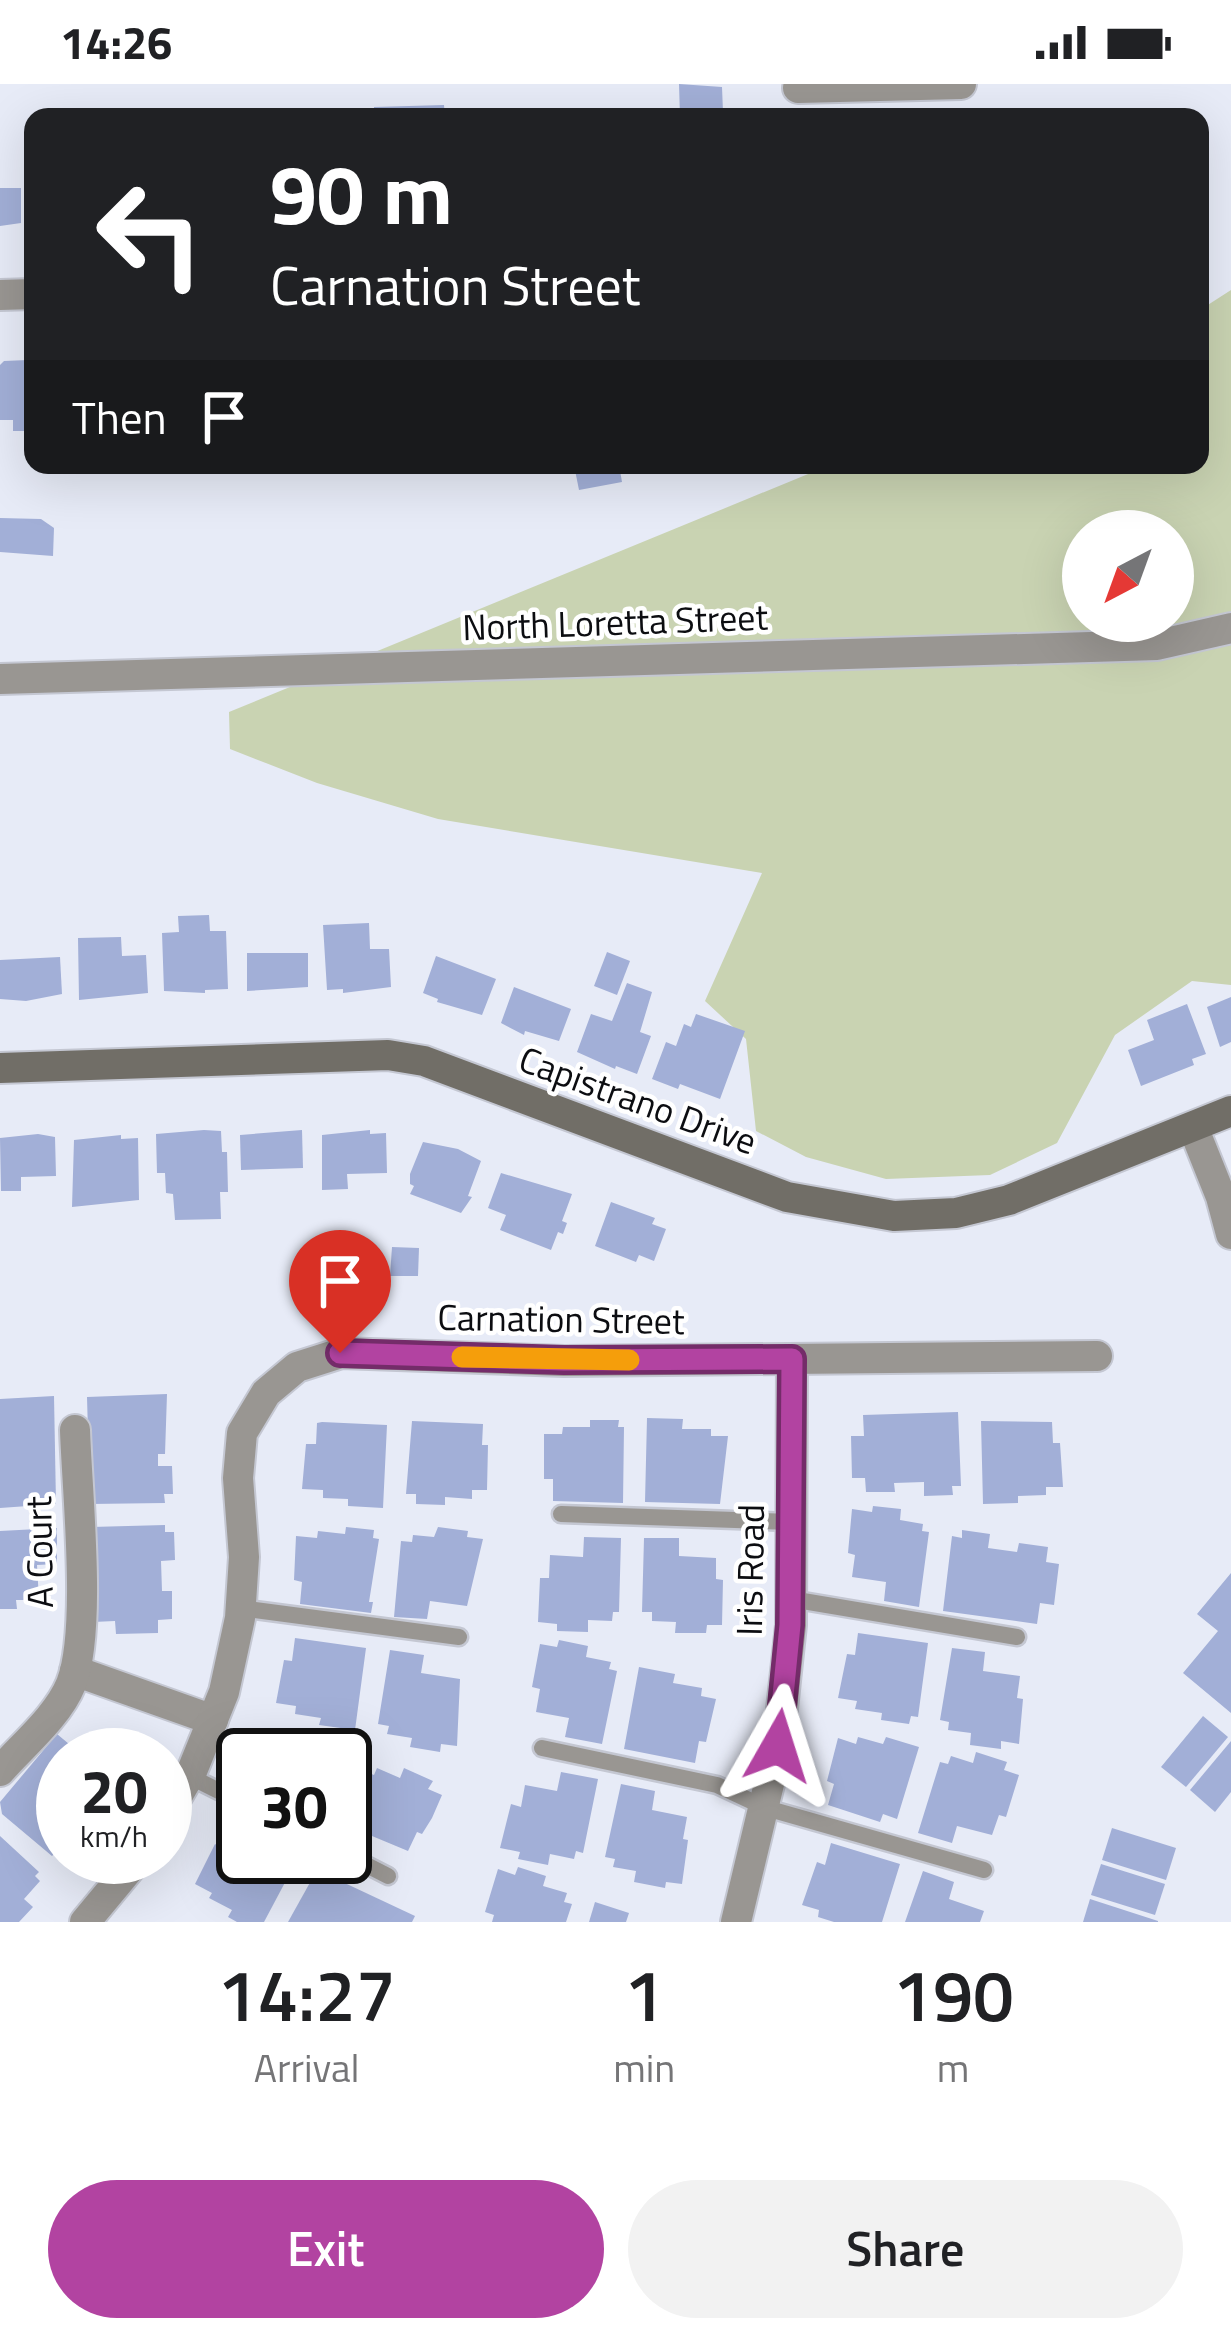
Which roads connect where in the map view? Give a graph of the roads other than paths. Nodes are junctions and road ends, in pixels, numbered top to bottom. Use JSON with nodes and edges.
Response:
{"nodes":[{"id":1,"x":961,"y":84,"type":"edge"},
{"id":2,"x":796,"y":96,"type":"edge"},
{"id":3,"x":1231,"y":628,"type":"edge"},
{"id":4,"x":0,"y":679,"type":"edge"},
{"id":5,"x":0,"y":1068,"type":"edge"},
{"id":6,"x":1231,"y":1111,"type":"edge"},
{"id":7,"x":1193,"y":1127,"type":"junction"},
{"id":8,"x":1231,"y":1234,"type":"edge"},
{"id":9,"x":1097,"y":1356,"type":"dead end"},
{"id":10,"x":792,"y":1359,"type":"junction"},
{"id":11,"x":75,"y":1430,"type":"dead end"},
{"id":12,"x":561,"y":1514,"type":"dead end"},
{"id":13,"x":791,"y":1522,"type":"junction"},
{"id":14,"x":791,"y":1599,"type":"junction"},
{"id":15,"x":240,"y":1608,"type":"junction"},
{"id":16,"x":1017,"y":1636,"type":"dead end"},
{"id":17,"x":459,"y":1637,"type":"dead end"},
{"id":18,"x":75,"y":1670,"type":"junction"},
{"id":19,"x":213,"y":1720,"type":"junction"},
{"id":20,"x":542,"y":1748,"type":"dead end"},
{"id":21,"x":192,"y":1770,"type":"edge"},
{"id":22,"x":0,"y":1772,"type":"edge"},
{"id":23,"x":766,"y":1808,"type":"junction"},
{"id":24,"x":372,"y":1868,"type":"edge"},
{"id":25,"x":984,"y":1870,"type":"dead end"},
{"id":26,"x":388,"y":1876,"type":"dead end"},
{"id":27,"x":117,"y":1884,"type":"edge"},
{"id":28,"x":85,"y":1922,"type":"edge"},
{"id":29,"x":736,"y":1922,"type":"edge"}],
"edges":[{"from":1,"to":2,"type":"street"},
{"from":3,"to":4,"type":"street","name":"North Loretta Street"},
{"from":5,"to":7,"type":"street","name":"Capistrano Drive"},
{"from":6,"to":7,"type":"street","name":"Capistrano Drive"},
{"from":7,"to":8,"type":"street"},
{"from":9,"to":10,"type":"street","name":"Carnation Street"},
{"from":10,"to":13,"type":"street","name":"Iris Road"},
{"from":10,"to":15,"type":"street","name":"Carnation Street"},
{"from":11,"to":18,"type":"street","name":"A Court"},
{"from":12,"to":13,"type":"lane"},
{"from":13,"to":14,"type":"street","name":"Iris Road"},
{"from":14,"to":16,"type":"lane"},
{"from":14,"to":23,"type":"street","name":"Iris Road"},
{"from":15,"to":17,"type":"lane"},
{"from":15,"to":19,"type":"street","name":"Carnation Street"},
{"from":18,"to":19,"type":"street"},
{"from":18,"to":22,"type":"street","name":"A Court"},
{"from":19,"to":21,"type":"street","name":"Carnation Street"},
{"from":20,"to":23,"type":"lane"},
{"from":23,"to":25,"type":"lane"},
{"from":23,"to":29,"type":"street","name":"Iris Road"},
{"from":24,"to":26,"type":"lane"},
{"from":27,"to":28,"type":"street"}]}
